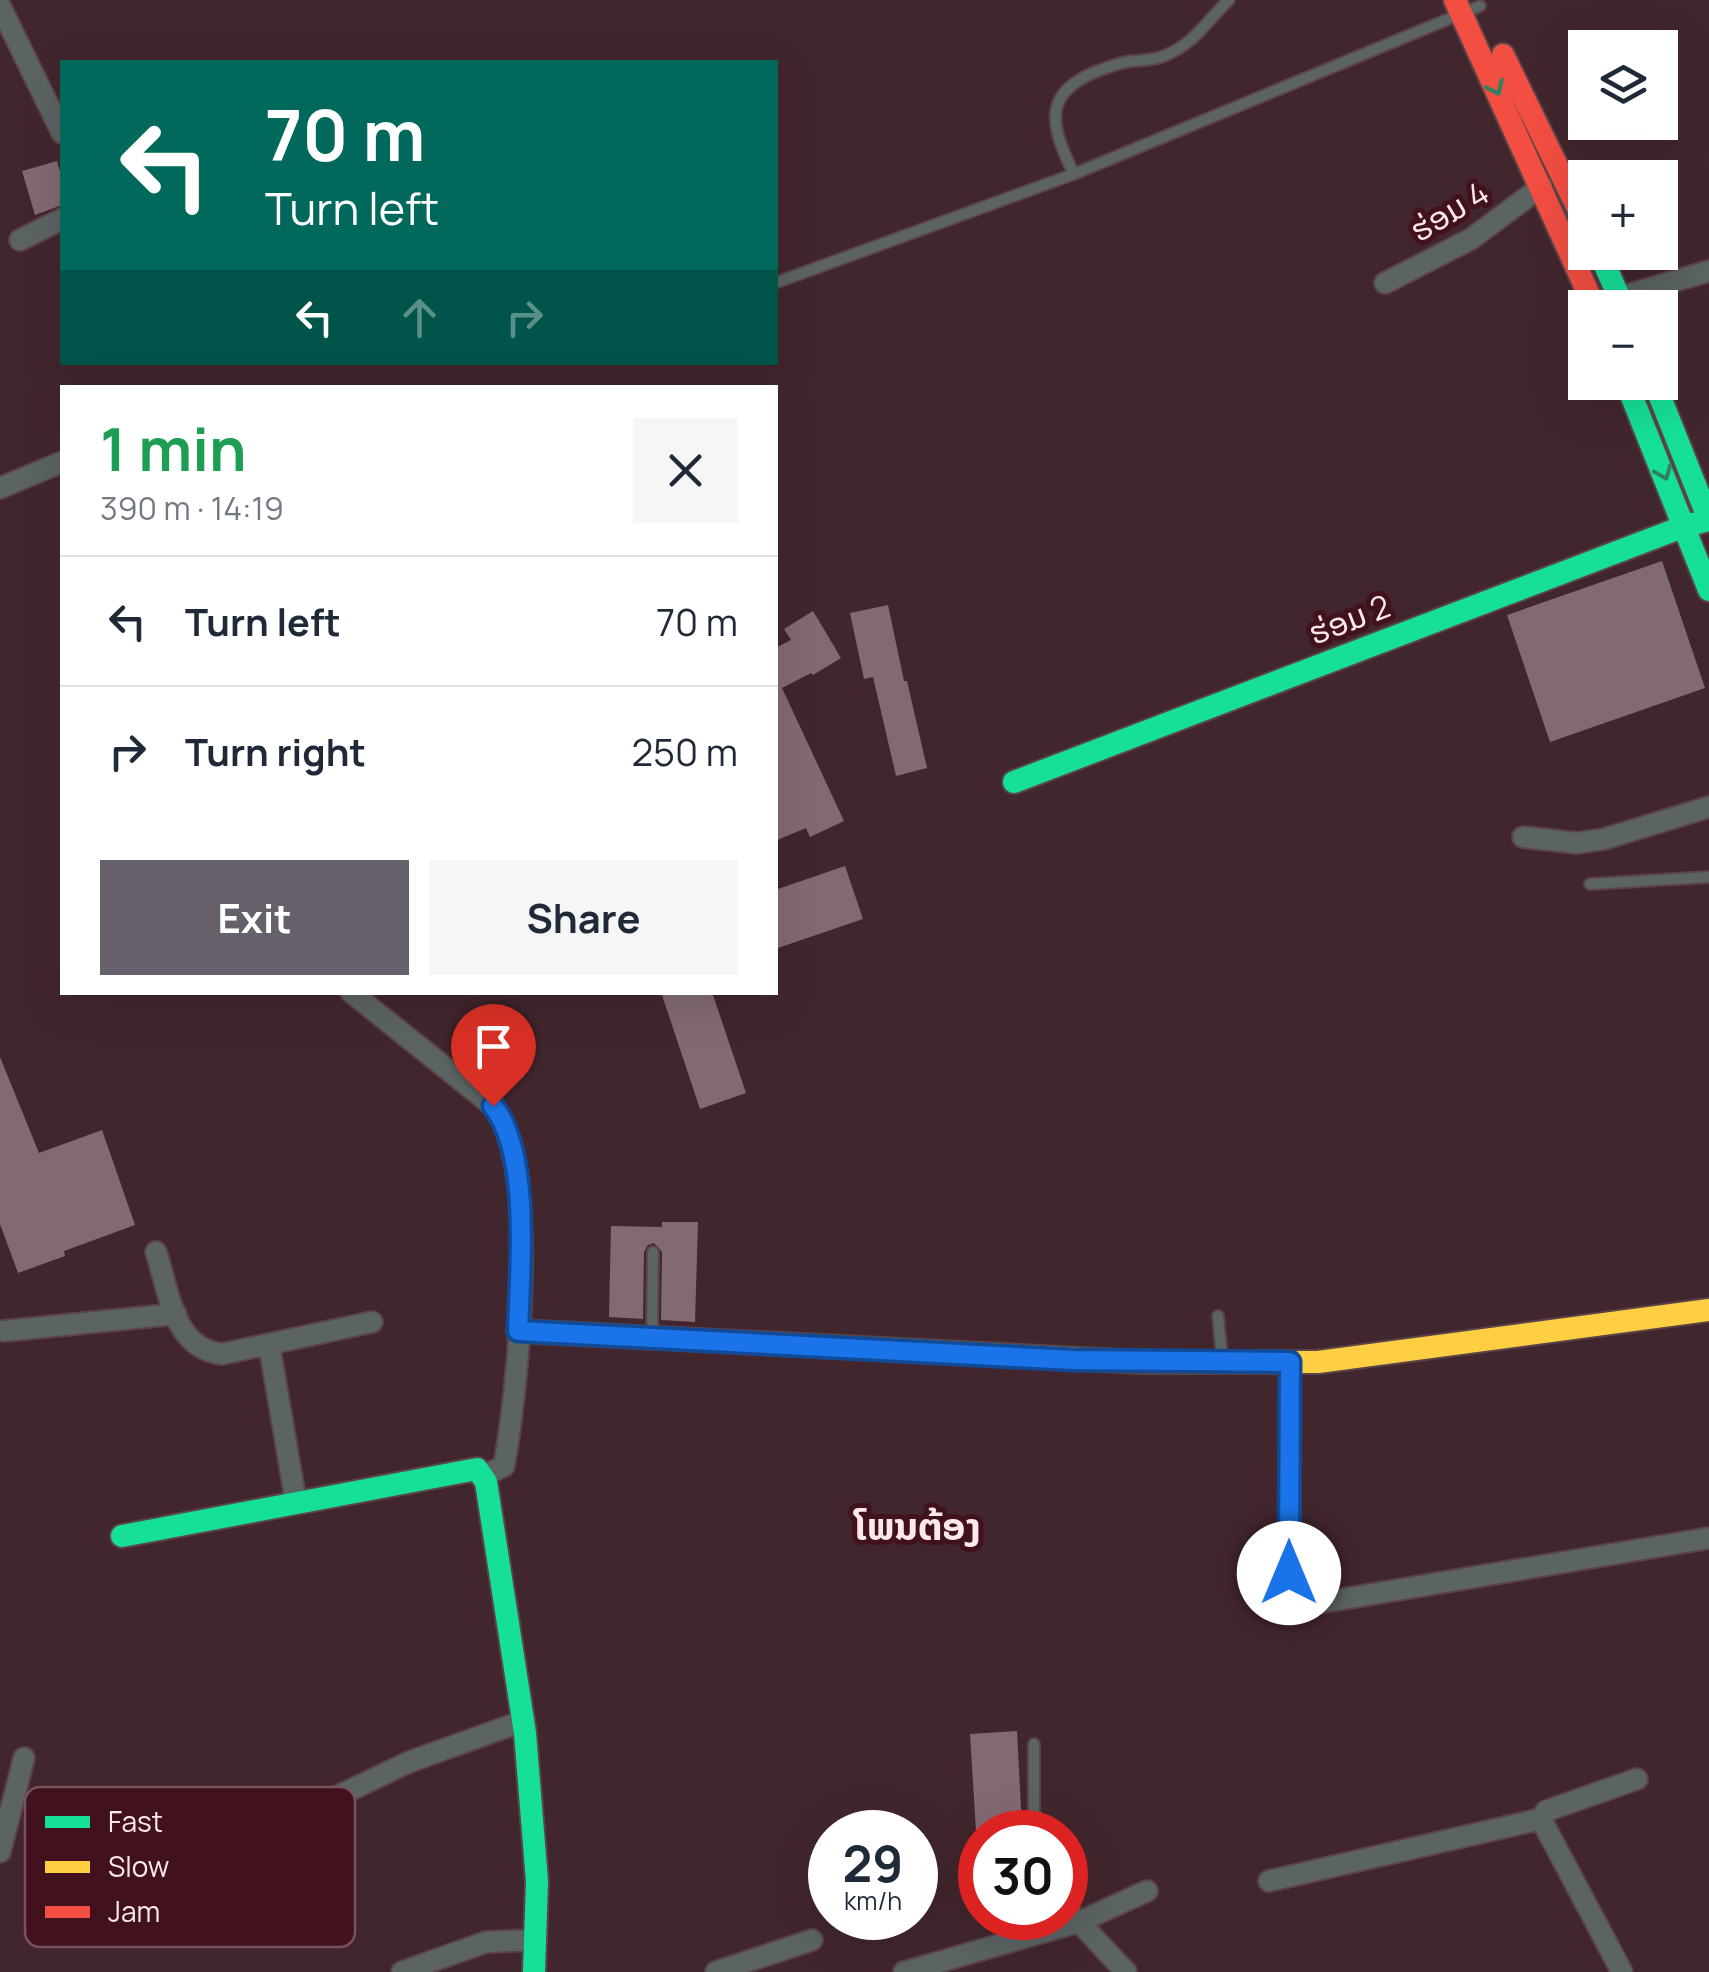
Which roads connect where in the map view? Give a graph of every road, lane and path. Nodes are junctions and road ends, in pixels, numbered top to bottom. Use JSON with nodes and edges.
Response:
{"nodes":[{"id":1,"x":1229,"y":0,"type":"edge"},
{"id":2,"x":1468,"y":4,"type":"edge"},
{"id":3,"x":0,"y":6,"type":"edge"},
{"id":4,"x":60,"y":129,"type":"edge"},
{"id":5,"x":1074,"y":174,"type":"junction"},
{"id":6,"x":1542,"y":186,"type":"junction"},
{"id":7,"x":1568,"y":191,"type":"edge"},
{"id":8,"x":60,"y":221,"type":"edge"},
{"id":9,"x":20,"y":240,"type":"dead end"},
{"id":10,"x":1709,"y":271,"type":"edge"},
{"id":11,"x":778,"y":281,"type":"edge"},
{"id":12,"x":1385,"y":283,"type":"dead end"},
{"id":13,"x":1587,"y":290,"type":"edge"},
{"id":14,"x":1656,"y":290,"type":"edge"},
{"id":15,"x":1634,"y":400,"type":"edge"},
{"id":16,"x":1661,"y":400,"type":"edge"},
{"id":17,"x":60,"y":463,"type":"edge"},
{"id":18,"x":0,"y":488,"type":"edge"},
{"id":19,"x":1709,"y":520,"type":"edge"},
{"id":20,"x":1686,"y":526,"type":"junction"},
{"id":21,"x":1709,"y":590,"type":"edge"},
{"id":22,"x":1014,"y":782,"type":"dead end"},
{"id":23,"x":1709,"y":807,"type":"edge"},
{"id":24,"x":1523,"y":837,"type":"dead end"},
{"id":25,"x":1709,"y":877,"type":"edge"},
{"id":26,"x":1590,"y":884,"type":"dead end"},
{"id":27,"x":355,"y":995,"type":"edge"},
{"id":28,"x":156,"y":1252,"type":"dead end"},
{"id":29,"x":653,"y":1252,"type":"dead end"},
{"id":30,"x":1709,"y":1310,"type":"edge"},
{"id":31,"x":176,"y":1314,"type":"junction"},
{"id":32,"x":1218,"y":1316,"type":"dead end"},
{"id":33,"x":372,"y":1322,"type":"dead end"},
{"id":34,"x":4,"y":1331,"type":"dead end"},
{"id":35,"x":518,"y":1331,"type":"junction"},
{"id":36,"x":652,"y":1338,"type":"junction"},
{"id":37,"x":269,"y":1344,"type":"junction"},
{"id":38,"x":1290,"y":1362,"type":"junction"},
{"id":39,"x":1222,"y":1364,"type":"junction"},
{"id":40,"x":483,"y":1476,"type":"junction"},
{"id":41,"x":296,"y":1502,"type":"junction"},
{"id":42,"x":122,"y":1536,"type":"dead end"},
{"id":43,"x":1709,"y":1538,"type":"edge"},
{"id":44,"x":523,"y":1721,"type":"junction"},
{"id":45,"x":1034,"y":1744,"type":"dead end"},
{"id":46,"x":24,"y":1758,"type":"dead end"},
{"id":47,"x":1637,"y":1779,"type":"dead end"},
{"id":48,"x":355,"y":1787,"type":"edge"},
{"id":49,"x":1034,"y":1810,"type":"edge"},
{"id":50,"x":1541,"y":1819,"type":"junction"},
{"id":51,"x":0,"y":1852,"type":"edge"},
{"id":52,"x":1269,"y":1881,"type":"dead end"},
{"id":53,"x":1147,"y":1891,"type":"dead end"},
{"id":54,"x":1088,"y":1918,"type":"edge"},
{"id":55,"x":1088,"y":1931,"type":"edge"},
{"id":56,"x":535,"y":1940,"type":"junction"},
{"id":57,"x":812,"y":1940,"type":"dead end"},
{"id":58,"x":1035,"y":1940,"type":"edge"},
{"id":59,"x":979,"y":1962,"type":"edge"},
{"id":60,"x":402,"y":1972,"type":"edge"},
{"id":61,"x":534,"y":1972,"type":"edge"},
{"id":62,"x":716,"y":1972,"type":"edge"},
{"id":63,"x":904,"y":1972,"type":"edge"},
{"id":64,"x":1126,"y":1972,"type":"edge"},
{"id":65,"x":1622,"y":1972,"type":"edge"}],
"edges":[{"from":1,"to":5,"type":"lane"},
{"from":2,"to":5,"type":"lane"},
{"from":2,"to":6,"type":"street","one_way":true},
{"from":2,"to":7,"type":"street"},
{"from":3,"to":4,"type":"street"},
{"from":5,"to":11,"type":"lane"},
{"from":6,"to":12,"type":"street","name":"ຮ່ອມ 4"},
{"from":6,"to":13,"type":"street"},
{"from":8,"to":9,"type":"street"},
{"from":10,"to":14,"type":"street"},
{"from":15,"to":20,"type":"street","one_way":true},
{"from":16,"to":19,"type":"street"},
{"from":17,"to":18,"type":"street"},
{"from":19,"to":20,"type":"street","name":"ຮ່ອມ 2"},
{"from":20,"to":21,"type":"street"},
{"from":20,"to":22,"type":"street","name":"ຮ່ອມ 2"},
{"from":23,"to":24,"type":"street"},
{"from":25,"to":26,"type":"lane"},
{"from":27,"to":35,"type":"street"},
{"from":28,"to":31,"type":"street"},
{"from":29,"to":36,"type":"lane"},
{"from":30,"to":38,"type":"street"},
{"from":31,"to":34,"type":"street"},
{"from":31,"to":37,"type":"street"},
{"from":32,"to":39,"type":"lane"},
{"from":33,"to":37,"type":"street"},
{"from":35,"to":36,"type":"street"},
{"from":35,"to":40,"type":"street"},
{"from":36,"to":39,"type":"street"},
{"from":37,"to":41,"type":"street"},
{"from":38,"to":39,"type":"street"},
{"from":38,"to":43,"type":"street"},
{"from":40,"to":41,"type":"street"},
{"from":40,"to":44,"type":"street"},
{"from":41,"to":42,"type":"street"},
{"from":44,"to":48,"type":"street"},
{"from":44,"to":56,"type":"street"},
{"from":45,"to":49,"type":"lane"},
{"from":46,"to":51,"type":"street"},
{"from":47,"to":50,"type":"street"},
{"from":50,"to":52,"type":"street"},
{"from":50,"to":65,"type":"street"},
{"from":53,"to":54,"type":"street"},
{"from":55,"to":64,"type":"street"},
{"from":56,"to":60,"type":"street"},
{"from":56,"to":61,"type":"street"},
{"from":57,"to":62,"type":"street"},
{"from":58,"to":59,"type":"street"},
{"from":59,"to":63,"type":"street"}]}
